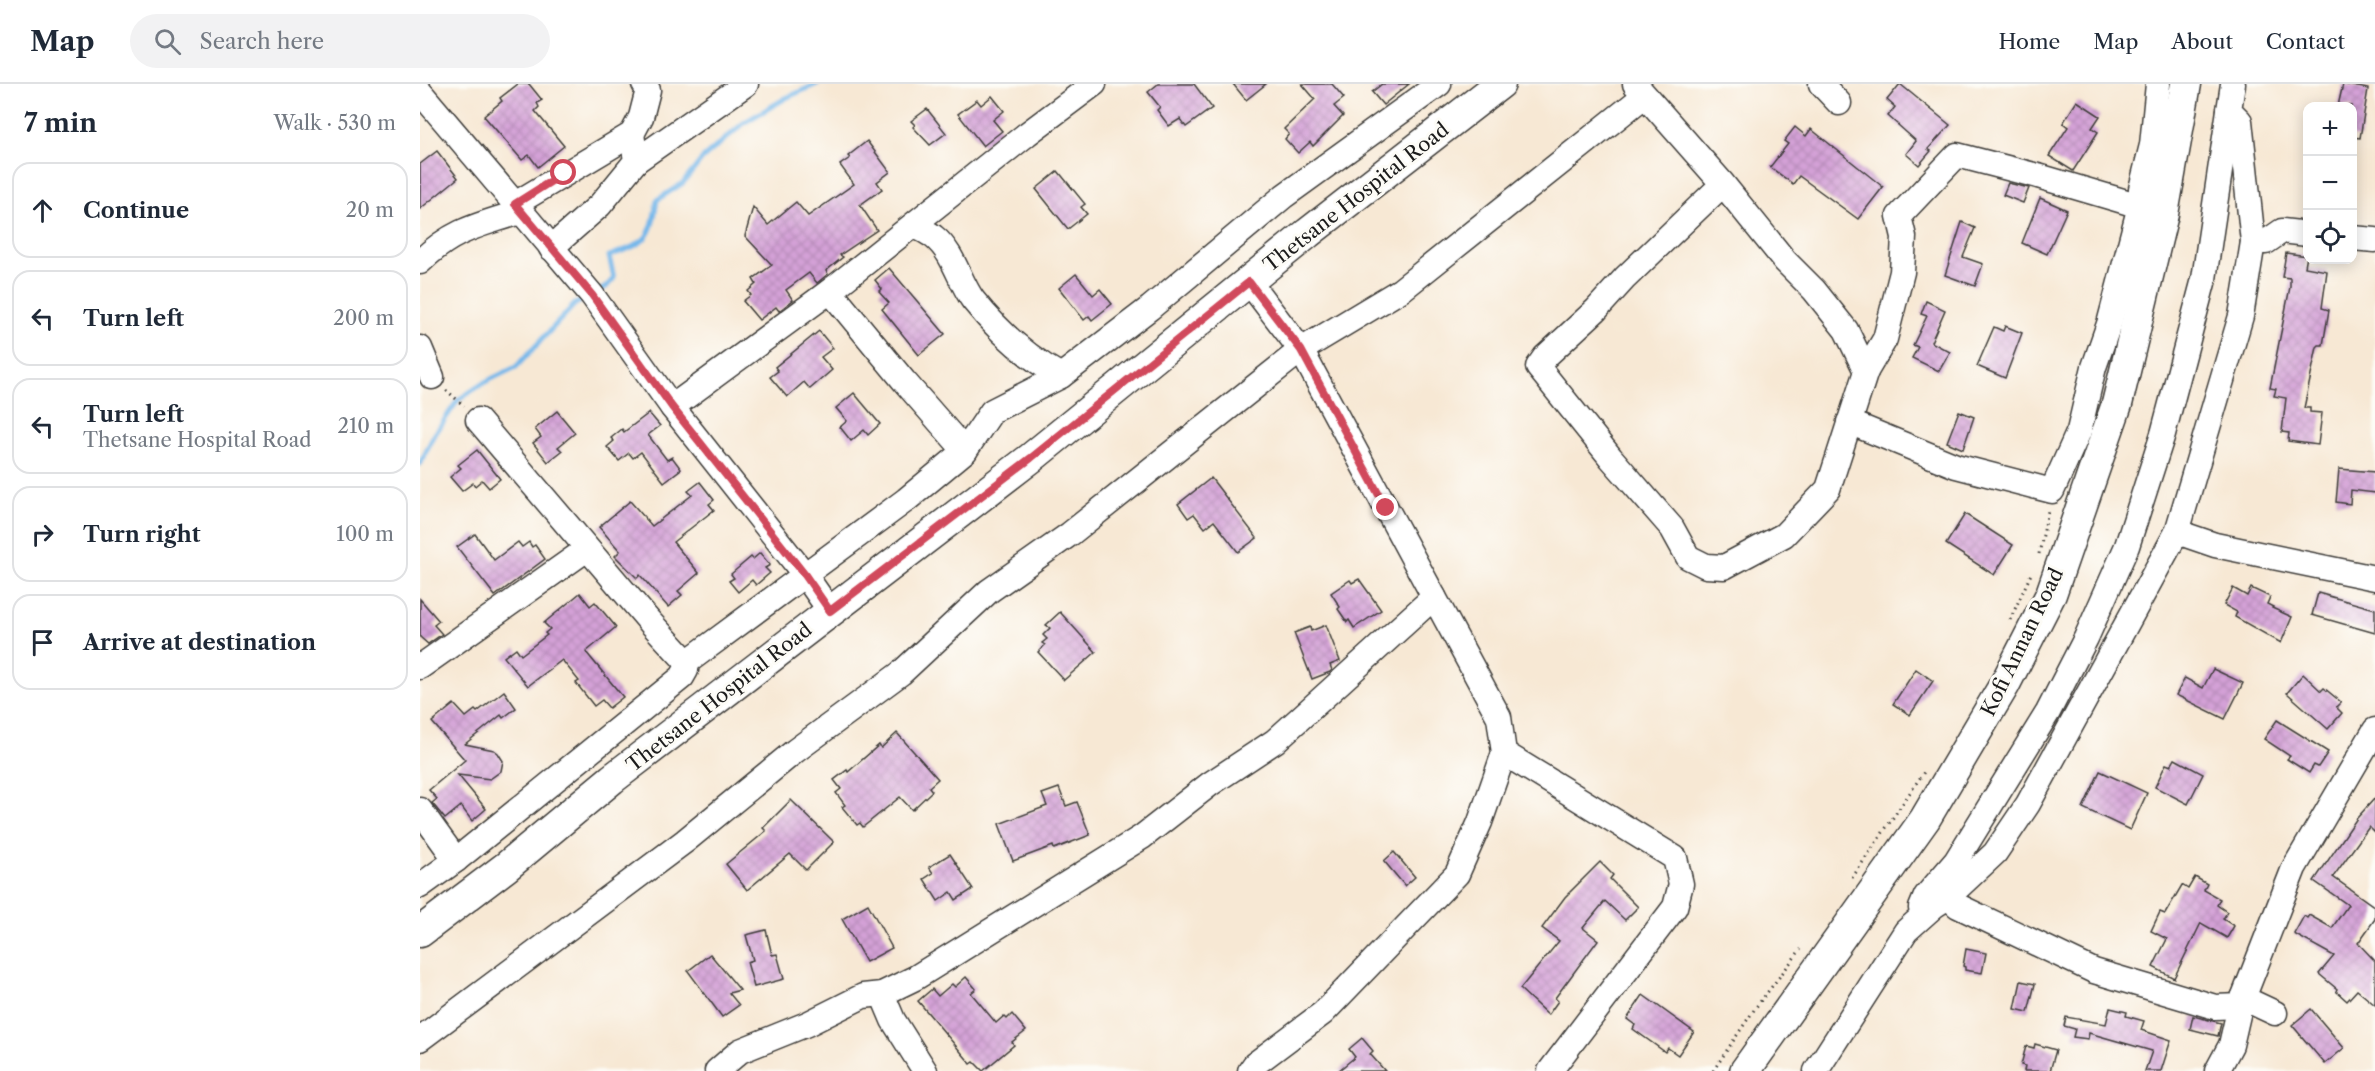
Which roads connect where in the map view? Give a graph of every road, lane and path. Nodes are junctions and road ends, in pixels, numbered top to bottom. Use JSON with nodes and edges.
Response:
{"nodes":[{"id":1,"x":746,"y":84,"type":"edge"},
{"id":2,"x":1094,"y":84,"type":"edge"},
{"id":3,"x":1439,"y":84,"type":"edge"},
{"id":4,"x":1500,"y":84,"type":"edge"},
{"id":5,"x":1821,"y":84,"type":"edge"},
{"id":6,"x":2158,"y":84,"type":"edge"},
{"id":7,"x":2186,"y":84,"type":"edge"},
{"id":8,"x":2233,"y":84,"type":"edge"},
{"id":9,"x":649,"y":86,"type":"edge"},
{"id":10,"x":1640,"y":90,"type":"edge"},
{"id":11,"x":420,"y":92,"type":"edge"},
{"id":12,"x":1839,"y":103,"type":"dead end"},
{"id":13,"x":2229,"y":110,"type":"junction"},
{"id":14,"x":632,"y":134,"type":"junction"},
{"id":15,"x":636,"y":161,"type":"junction"},
{"id":16,"x":1723,"y":184,"type":"junction"},
{"id":17,"x":2140,"y":206,"type":"junction"},
{"id":18,"x":518,"y":208,"type":"junction"},
{"id":19,"x":914,"y":225,"type":"junction"},
{"id":20,"x":2303,"y":234,"type":"edge"},
{"id":21,"x":2357,"y":238,"type":"edge"},
{"id":22,"x":2375,"y":240,"type":"edge"},
{"id":23,"x":2253,"y":242,"type":"junction"},
{"id":24,"x":551,"y":248,"type":"junction"},
{"id":25,"x":420,"y":262,"type":"edge"},
{"id":26,"x":1249,"y":282,"type":"junction"},
{"id":27,"x":831,"y":291,"type":"junction"},
{"id":28,"x":420,"y":348,"type":"edge"},
{"id":29,"x":1301,"y":350,"type":"junction"},
{"id":30,"x":1866,"y":370,"type":"junction"},
{"id":31,"x":1061,"y":376,"type":"junction"},
{"id":32,"x":432,"y":377,"type":"joint"},
{"id":33,"x":672,"y":407,"type":"junction"},
{"id":34,"x":478,"y":420,"type":"joint"},
{"id":35,"x":1849,"y":422,"type":"junction"},
{"id":36,"x":965,"y":451,"type":"junction"},
{"id":37,"x":2052,"y":491,"type":"junction"},
{"id":38,"x":2177,"y":532,"type":"junction"},
{"id":39,"x":587,"y":549,"type":"junction"},
{"id":40,"x":2036,"y":563,"type":"dead end"},
{"id":41,"x":2032,"y":573,"type":"dead end"},
{"id":42,"x":805,"y":575,"type":"junction"},
{"id":43,"x":2375,"y":578,"type":"edge"},
{"id":44,"x":1434,"y":597,"type":"junction"},
{"id":45,"x":830,"y":611,"type":"junction"},
{"id":46,"x":2008,"y":622,"type":"dead end"},
{"id":47,"x":687,"y":662,"type":"junction"},
{"id":48,"x":420,"y":667,"type":"edge"},
{"id":49,"x":2375,"y":730,"type":"edge"},
{"id":50,"x":1504,"y":753,"type":"junction"},
{"id":51,"x":1926,"y":768,"type":"dead end"},
{"id":52,"x":420,"y":810,"type":"edge"},
{"id":53,"x":456,"y":860,"type":"junction"},
{"id":54,"x":1851,"y":880,"type":"dead end"},
{"id":55,"x":420,"y":886,"type":"edge"},
{"id":56,"x":1948,"y":897,"type":"junction"},
{"id":57,"x":1922,"y":916,"type":"junction"},
{"id":58,"x":420,"y":932,"type":"edge"},
{"id":59,"x":1804,"y":946,"type":"dead end"},
{"id":60,"x":882,"y":994,"type":"junction"},
{"id":61,"x":2241,"y":1002,"type":"junction"},
{"id":62,"x":2275,"y":1013,"type":"dead end"},
{"id":63,"x":420,"y":1039,"type":"edge"},
{"id":64,"x":717,"y":1071,"type":"edge"},
{"id":65,"x":925,"y":1071,"type":"edge"},
{"id":66,"x":1250,"y":1071,"type":"edge"},
{"id":67,"x":1550,"y":1071,"type":"edge"},
{"id":68,"x":1713,"y":1071,"type":"edge"},
{"id":69,"x":1745,"y":1071,"type":"edge"},
{"id":70,"x":1816,"y":1071,"type":"edge"},
{"id":71,"x":2217,"y":1071,"type":"edge"}],
"edges":[{"from":1,"to":15,"type":"street"},
{"from":2,"to":19,"type":"street"},
{"from":3,"to":31,"type":"street"},
{"from":4,"to":26,"type":"main road","name":"Thetsane Hospital Road"},
{"from":5,"to":12,"type":"street"},
{"from":6,"to":17,"type":"street"},
{"from":7,"to":69,"type":"main road","name":"Kofi Annan Road"},
{"from":8,"to":13,"type":"street"},
{"from":9,"to":14,"type":"street"},
{"from":10,"to":16,"type":"street"},
{"from":10,"to":29,"type":"street"},
{"from":11,"to":18,"type":"street"},
{"from":13,"to":23,"type":"street"},
{"from":13,"to":57,"type":"street"},
{"from":14,"to":15,"type":"street"},
{"from":14,"to":18,"type":"street"},
{"from":15,"to":24,"type":"street"},
{"from":16,"to":30,"type":"street"},
{"from":16,"to":35,"type":"street"},
{"from":17,"to":30,"type":"street"},
{"from":17,"to":37,"type":"street"},
{"from":18,"to":24,"type":"street"},
{"from":18,"to":25,"type":"street"},
{"from":19,"to":27,"type":"street"},
{"from":19,"to":31,"type":"street"},
{"from":20,"to":23,"type":"street"},
{"from":21,"to":22,"type":"street"},
{"from":23,"to":38,"type":"street"},
{"from":24,"to":33,"type":"street"},
{"from":26,"to":29,"type":"street"},
{"from":26,"to":45,"type":"main road","name":"Thetsane Hospital Road"},
{"from":27,"to":33,"type":"street"},
{"from":27,"to":36,"type":"street"},
{"from":28,"to":32,"type":"street"},
{"from":29,"to":44,"type":"street"},
{"from":29,"to":63,"type":"street"},
{"from":30,"to":35,"type":"street"},
{"from":31,"to":36,"type":"street"},
{"from":32,"to":34,"type":"path"},
{"from":33,"to":42,"type":"street"},
{"from":34,"to":39,"type":"street"},
{"from":35,"to":37,"type":"street"},
{"from":36,"to":42,"type":"street"},
{"from":37,"to":40,"type":"path"},
{"from":38,"to":43,"type":"street"},
{"from":38,"to":56,"type":"street"},
{"from":39,"to":47,"type":"street"},
{"from":39,"to":48,"type":"street"},
{"from":41,"to":46,"type":"path"},
{"from":42,"to":45,"type":"street"},
{"from":42,"to":47,"type":"street"},
{"from":44,"to":50,"type":"street"},
{"from":44,"to":60,"type":"street"},
{"from":45,"to":58,"type":"main road","name":"Thetsane Hospital Road"},
{"from":47,"to":53,"type":"street"},
{"from":49,"to":61,"type":"street"},
{"from":50,"to":66,"type":"street"},
{"from":50,"to":67,"type":"street"},
{"from":51,"to":54,"type":"path"},
{"from":52,"to":53,"type":"street"},
{"from":53,"to":55,"type":"street"},
{"from":56,"to":57,"type":"street"},
{"from":56,"to":61,"type":"street"},
{"from":57,"to":70,"type":"street"},
{"from":59,"to":68,"type":"path"},
{"from":60,"to":64,"type":"street"},
{"from":60,"to":65,"type":"street"},
{"from":61,"to":62,"type":"street"},
{"from":61,"to":71,"type":"street"}]}
